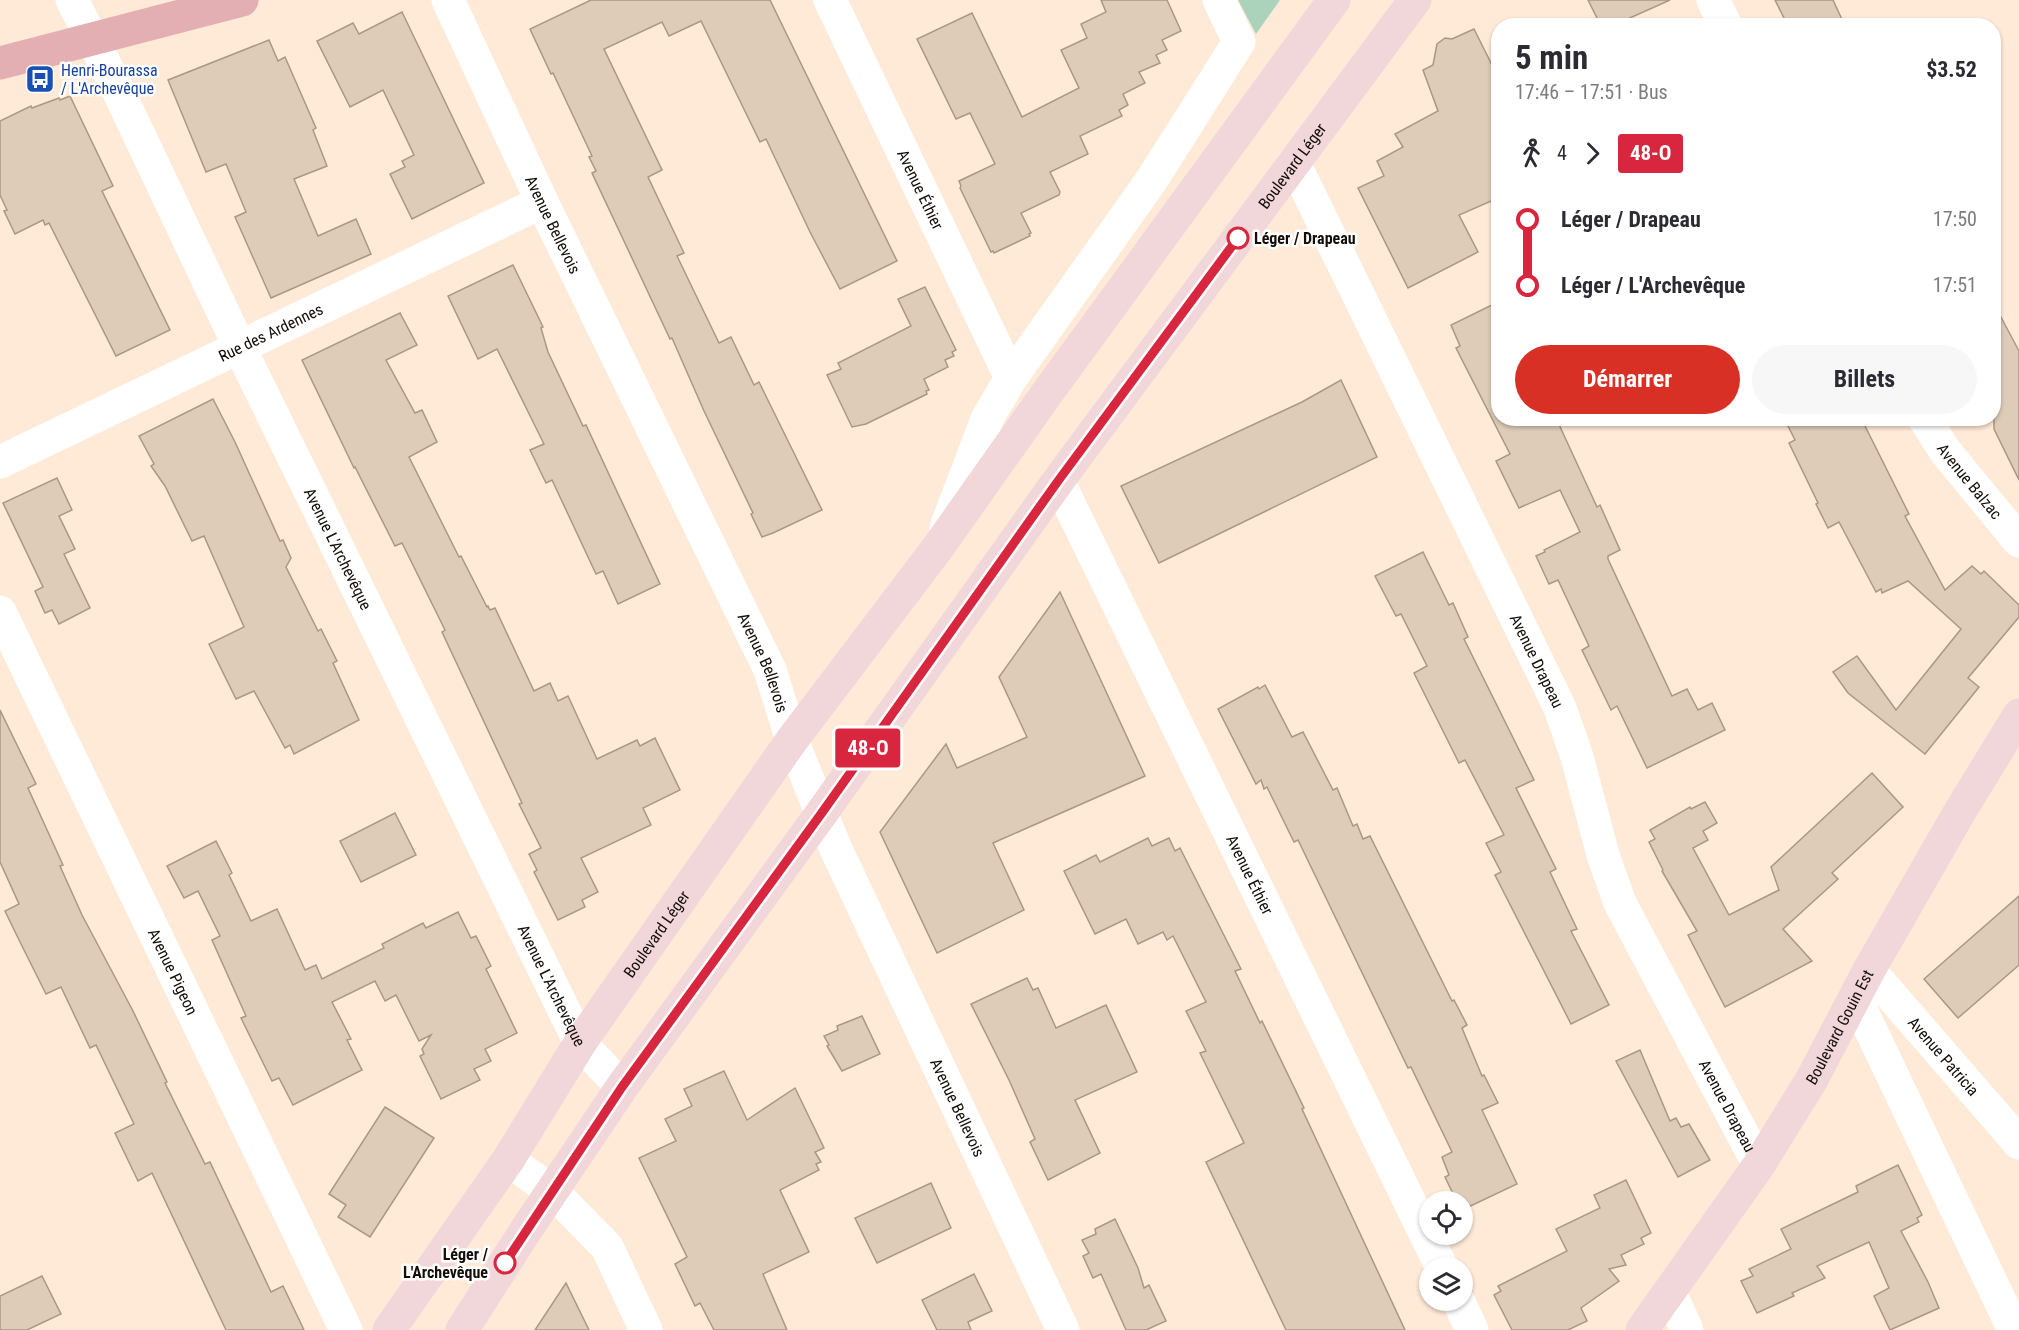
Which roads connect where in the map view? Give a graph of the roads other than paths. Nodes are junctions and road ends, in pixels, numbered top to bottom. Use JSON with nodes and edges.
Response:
{"nodes":[{"id":1,"x":72,"y":0,"type":"edge"},
{"id":2,"x":242,"y":0,"type":"edge"},
{"id":3,"x":448,"y":0,"type":"edge"},
{"id":4,"x":830,"y":0,"type":"edge"},
{"id":5,"x":1219,"y":0,"type":"edge"},
{"id":6,"x":1334,"y":0,"type":"edge"},
{"id":7,"x":1415,"y":0,"type":"edge"},
{"id":8,"x":1713,"y":0,"type":"edge"},
{"id":9,"x":1722,"y":18,"type":"edge"},
{"id":10,"x":93,"y":38,"type":"junction"},
{"id":11,"x":0,"y":63,"type":"edge"},
{"id":12,"x":1294,"y":163,"type":"junction"},
{"id":13,"x":542,"y":201,"type":"junction"},
{"id":14,"x":240,"y":348,"type":"junction"},
{"id":15,"x":1011,"y":378,"type":"junction"},
{"id":16,"x":1929,"y":426,"type":"edge"},
{"id":17,"x":0,"y":462,"type":"edge"},
{"id":18,"x":1058,"y":481,"type":"junction"},
{"id":19,"x":2019,"y":541,"type":"edge"},
{"id":20,"x":939,"y":546,"type":"junction"},
{"id":21,"x":0,"y":612,"type":"edge"},
{"id":22,"x":12,"y":669,"type":"edge"},
{"id":23,"x":2019,"y":715,"type":"edge"},
{"id":24,"x":792,"y":740,"type":"junction"},
{"id":25,"x":821,"y":814,"type":"junction"},
{"id":26,"x":1862,"y":983,"type":"junction"},
{"id":27,"x":580,"y":1044,"type":"junction"},
{"id":28,"x":622,"y":1087,"type":"junction"},
{"id":29,"x":2019,"y":1143,"type":"edge"},
{"id":30,"x":508,"y":1160,"type":"junction"},
{"id":31,"x":1759,"y":1165,"type":"junction"},
{"id":32,"x":552,"y":1191,"type":"junction"},
{"id":33,"x":1437,"y":1257,"type":"edge"},
{"id":34,"x":1670,"y":1293,"type":"junction"},
{"id":35,"x":1463,"y":1311,"type":"edge"},
{"id":36,"x":346,"y":1330,"type":"edge"},
{"id":37,"x":389,"y":1330,"type":"edge"},
{"id":38,"x":462,"y":1330,"type":"edge"},
{"id":39,"x":646,"y":1330,"type":"edge"},
{"id":40,"x":1063,"y":1330,"type":"edge"},
{"id":41,"x":1472,"y":1330,"type":"edge"},
{"id":42,"x":1642,"y":1330,"type":"edge"},
{"id":43,"x":1687,"y":1330,"type":"edge"},
{"id":44,"x":2014,"y":1330,"type":"edge"}],
"edges":[{"from":1,"to":10,"type":"street","name":"Avenue L'Archevêque"},
{"from":2,"to":10,"type":"main road"},
{"from":3,"to":13,"type":"street","name":"Avenue Bellevois"},
{"from":4,"to":15,"type":"street","name":"Avenue Éthier"},
{"from":5,"to":15,"type":"street","name":"Boulevard Léger"},
{"from":6,"to":20,"type":"main road","name":"Boulevard Léger"},
{"from":7,"to":12,"type":"main road","name":"Boulevard Léger"},
{"from":8,"to":9,"type":"street"},
{"from":10,"to":11,"type":"main road"},
{"from":10,"to":14,"type":"street","name":"Avenue L'Archevêque"},
{"from":12,"to":18,"type":"main road","name":"Boulevard Léger"},
{"from":12,"to":31,"type":"street","name":"Avenue Drapeau"},
{"from":13,"to":14,"type":"street","name":"Rue des Ardennes"},
{"from":13,"to":24,"type":"street","name":"Avenue Bellevois"},
{"from":14,"to":17,"type":"street","name":"Rue des Ardennes"},
{"from":14,"to":27,"type":"street","name":"Avenue L'Archevêque"},
{"from":15,"to":20,"type":"street","name":"Boulevard Léger"},
{"from":16,"to":19,"type":"street","name":"Avenue Balzac"},
{"from":18,"to":25,"type":"main road","name":"Boulevard Léger"},
{"from":18,"to":33,"type":"street","name":"Avenue Éthier"},
{"from":20,"to":24,"type":"main road","name":"Boulevard Léger"},
{"from":21,"to":22,"type":"street","name":"Avenue Pigeon"},
{"from":22,"to":36,"type":"street","name":"Avenue Pigeon"},
{"from":23,"to":26,"type":"main road","name":"Boulevard Gouin Est"},
{"from":24,"to":25,"type":"street","name":"Avenue Bellevois"},
{"from":24,"to":27,"type":"main road","name":"Boulevard Léger"},
{"from":25,"to":28,"type":"main road","name":"Boulevard Léger"},
{"from":25,"to":40,"type":"street","name":"Avenue Bellevois"},
{"from":26,"to":29,"type":"street","name":"Avenue Patricia"},
{"from":26,"to":31,"type":"main road","name":"Boulevard Gouin Est"},
{"from":26,"to":44,"type":"street"},
{"from":27,"to":28,"type":"street","name":"Avenue L'Archevêque"},
{"from":27,"to":30,"type":"main road","name":"Boulevard Léger"},
{"from":28,"to":32,"type":"main road","name":"Boulevard Léger"},
{"from":30,"to":32,"type":"street"},
{"from":30,"to":37,"type":"main road","name":"Boulevard Léger"},
{"from":31,"to":34,"type":"main road","name":"Boulevard Gouin Est"},
{"from":32,"to":38,"type":"main road","name":"Boulevard Léger"},
{"from":32,"to":39,"type":"street"},
{"from":34,"to":42,"type":"main road","name":"Boulevard Gouin Est"},
{"from":34,"to":43,"type":"street"},
{"from":35,"to":41,"type":"street"}]}
